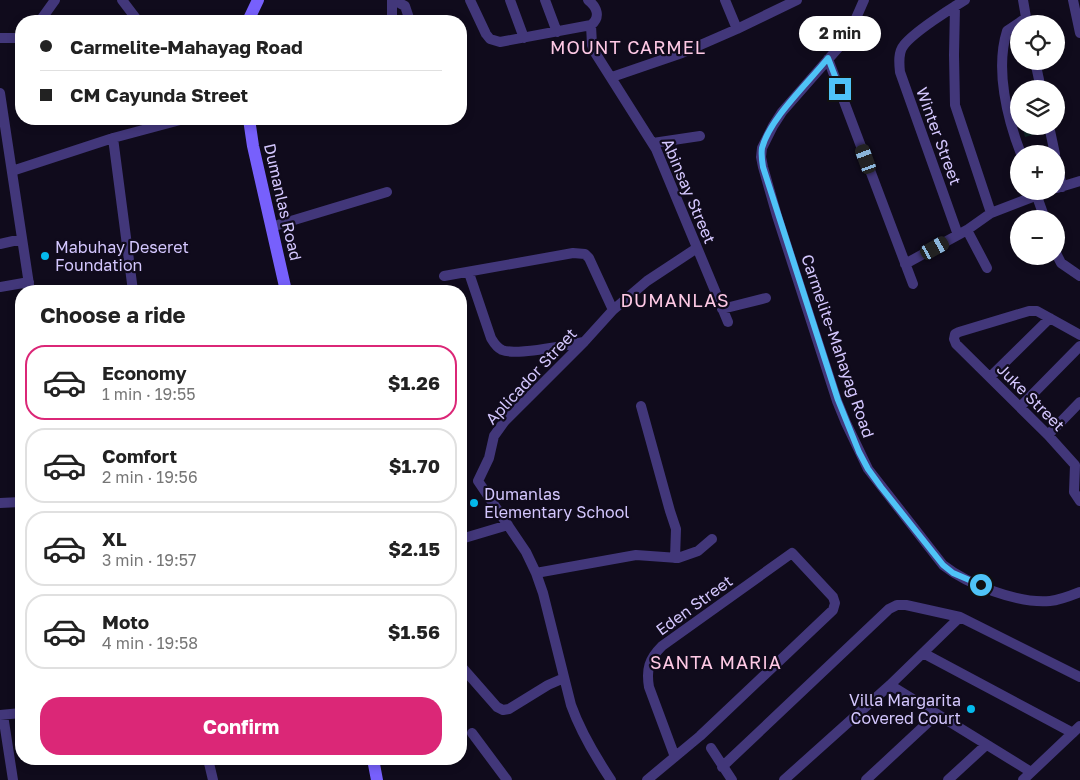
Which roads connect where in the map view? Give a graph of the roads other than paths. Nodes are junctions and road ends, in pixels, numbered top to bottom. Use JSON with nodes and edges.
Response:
{"nodes":[{"id":1,"x":55,"y":0,"type":"edge"},
{"id":2,"x":122,"y":0,"type":"edge"},
{"id":3,"x":258,"y":0,"type":"edge"},
{"id":4,"x":393,"y":0,"type":"edge"},
{"id":5,"x":470,"y":0,"type":"edge"},
{"id":6,"x":510,"y":0,"type":"edge"},
{"id":7,"x":545,"y":0,"type":"edge"},
{"id":8,"x":588,"y":0,"type":"edge"},
{"id":9,"x":725,"y":0,"type":"edge"},
{"id":10,"x":797,"y":0,"type":"edge"},
{"id":11,"x":864,"y":0,"type":"edge"},
{"id":12,"x":965,"y":0,"type":"edge"},
{"id":13,"x":1023,"y":0,"type":"edge"},
{"id":14,"x":1073,"y":0,"type":"edge"},
{"id":15,"x":955,"y":6,"type":"junction"},
{"id":16,"x":44,"y":15,"type":"edge"},
{"id":17,"x":131,"y":15,"type":"edge"},
{"id":18,"x":251,"y":15,"type":"edge"},
{"id":19,"x":392,"y":15,"type":"edge"},
{"id":20,"x":408,"y":15,"type":"edge"},
{"id":21,"x":1026,"y":15,"type":"edge"},
{"id":22,"x":591,"y":25,"type":"junction"},
{"id":23,"x":737,"y":29,"type":"junction"},
{"id":24,"x":1010,"y":30,"type":"edge"},
{"id":25,"x":556,"y":32,"type":"junction"},
{"id":26,"x":1080,"y":33,"type":"edge"},
{"id":27,"x":0,"y":38,"type":"edge"},
{"id":28,"x":15,"y":38,"type":"edge"},
{"id":29,"x":524,"y":38,"type":"junction"},
{"id":30,"x":828,"y":58,"type":"junction"},
{"id":31,"x":612,"y":77,"type":"junction"},
{"id":32,"x":0,"y":93,"type":"edge"},
{"id":33,"x":162,"y":125,"type":"edge"},
{"id":34,"x":250,"y":125,"type":"edge"},
{"id":35,"x":700,"y":136,"type":"dead end"},
{"id":36,"x":113,"y":138,"type":"junction"},
{"id":37,"x":653,"y":143,"type":"junction"},
{"id":38,"x":1017,"y":145,"type":"edge"},
{"id":39,"x":12,"y":171,"type":"junction"},
{"id":40,"x":1080,"y":181,"type":"edge"},
{"id":41,"x":1065,"y":186,"type":"edge"},
{"id":42,"x":387,"y":192,"type":"dead end"},
{"id":43,"x":1020,"y":200,"type":"edge"},
{"id":44,"x":991,"y":213,"type":"junction"},
{"id":45,"x":271,"y":227,"type":"junction"},
{"id":46,"x":963,"y":232,"type":"junction"},
{"id":47,"x":22,"y":239,"type":"junction"},
{"id":48,"x":0,"y":244,"type":"edge"},
{"id":49,"x":697,"y":248,"type":"junction"},
{"id":50,"x":905,"y":264,"type":"junction"},
{"id":51,"x":1064,"y":265,"type":"edge"},
{"id":52,"x":987,"y":268,"type":"dead end"},
{"id":53,"x":468,"y":273,"type":"junction"},
{"id":54,"x":444,"y":276,"type":"dead end"},
{"id":55,"x":1080,"y":276,"type":"edge"},
{"id":56,"x":913,"y":284,"type":"dead end"},
{"id":57,"x":30,"y":285,"type":"edge"},
{"id":58,"x":131,"y":285,"type":"edge"},
{"id":59,"x":285,"y":285,"type":"edge"},
{"id":60,"x":0,"y":287,"type":"edge"},
{"id":61,"x":15,"y":287,"type":"edge"},
{"id":62,"x":766,"y":298,"type":"dead end"},
{"id":63,"x":722,"y":309,"type":"junction"},
{"id":64,"x":613,"y":310,"type":"junction"},
{"id":65,"x":1050,"y":318,"type":"junction"},
{"id":66,"x":728,"y":322,"type":"dead end"},
{"id":67,"x":1080,"y":335,"type":"edge"},
{"id":68,"x":584,"y":342,"type":"junction"},
{"id":69,"x":1080,"y":346,"type":"edge"},
{"id":70,"x":990,"y":378,"type":"junction"},
{"id":71,"x":1080,"y":402,"type":"edge"},
{"id":72,"x":642,"y":406,"type":"dead end"},
{"id":73,"x":1020,"y":407,"type":"junction"},
{"id":74,"x":1048,"y":435,"type":"junction"},
{"id":75,"x":1077,"y":463,"type":"edge"},
{"id":76,"x":1080,"y":501,"type":"edge"},
{"id":77,"x":15,"y":502,"type":"edge"},
{"id":78,"x":0,"y":503,"type":"edge"},
{"id":79,"x":508,"y":525,"type":"junction"},
{"id":80,"x":467,"y":537,"type":"edge"},
{"id":81,"x":712,"y":539,"type":"dead end"},
{"id":82,"x":675,"y":558,"type":"junction"},
{"id":83,"x":536,"y":573,"type":"junction"},
{"id":84,"x":1080,"y":592,"type":"edge"},
{"id":85,"x":960,"y":617,"type":"junction"},
{"id":86,"x":923,"y":653,"type":"junction"},
{"id":87,"x":467,"y":673,"type":"edge"},
{"id":88,"x":1080,"y":677,"type":"edge"},
{"id":89,"x":564,"y":678,"type":"junction"},
{"id":90,"x":890,"y":685,"type":"junction"},
{"id":91,"x":15,"y":714,"type":"edge"},
{"id":92,"x":937,"y":714,"type":"junction"},
{"id":93,"x":2,"y":715,"type":"edge"},
{"id":94,"x":1076,"y":729,"type":"edge"},
{"id":95,"x":472,"y":733,"type":"dead end"},
{"id":96,"x":985,"y":746,"type":"junction"},
{"id":97,"x":711,"y":748,"type":"dead end"},
{"id":98,"x":675,"y":757,"type":"junction"},
{"id":99,"x":209,"y":765,"type":"edge"},
{"id":100,"x":375,"y":765,"type":"edge"},
{"id":101,"x":722,"y":767,"type":"junction"},
{"id":102,"x":1031,"y":772,"type":"junction"},
{"id":103,"x":13,"y":780,"type":"edge"},
{"id":104,"x":213,"y":780,"type":"edge"},
{"id":105,"x":377,"y":780,"type":"edge"},
{"id":106,"x":506,"y":780,"type":"edge"},
{"id":107,"x":611,"y":780,"type":"edge"},
{"id":108,"x":647,"y":780,"type":"edge"},
{"id":109,"x":732,"y":780,"type":"edge"},
{"id":110,"x":784,"y":780,"type":"edge"},
{"id":111,"x":866,"y":780,"type":"edge"},
{"id":112,"x":948,"y":780,"type":"edge"},
{"id":113,"x":1023,"y":780,"type":"edge"}],
"edges":[{"from":1,"to":16,"type":"street"},
{"from":2,"to":17,"type":"street"},
{"from":3,"to":18,"type":"main road"},
{"from":4,"to":19,"type":"street"},
{"from":4,"to":20,"type":"street"},
{"from":5,"to":29,"type":"street"},
{"from":6,"to":29,"type":"street"},
{"from":7,"to":25,"type":"street"},
{"from":8,"to":22,"type":"street","name":"Abinsay Street"},
{"from":9,"to":23,"type":"street"},
{"from":10,"to":23,"type":"street"},
{"from":11,"to":30,"type":"street","name":"Carmelite-Mahayag Road"},
{"from":12,"to":15,"type":"street"},
{"from":13,"to":21,"type":"street"},
{"from":14,"to":26,"type":"street"},
{"from":15,"to":44,"type":"street"},
{"from":15,"to":46,"type":"street","name":"Winter Street"},
{"from":22,"to":25,"type":"street"},
{"from":22,"to":31,"type":"street","name":"Abinsay Street"},
{"from":23,"to":31,"type":"street"},
{"from":24,"to":38,"type":"street"},
{"from":25,"to":29,"type":"street"},
{"from":27,"to":28,"type":"street"},
{"from":30,"to":50,"type":"street"},
{"from":30,"to":84,"type":"street","name":"Carmelite-Mahayag Road"},
{"from":31,"to":37,"type":"street","name":"Abinsay Street"},
{"from":32,"to":39,"type":"street"},
{"from":33,"to":36,"type":"street"},
{"from":34,"to":45,"type":"main road","name":"Dumanlas Road"},
{"from":35,"to":37,"type":"street"},
{"from":36,"to":39,"type":"street"},
{"from":36,"to":58,"type":"street"},
{"from":37,"to":49,"type":"street","name":"Abinsay Street"},
{"from":39,"to":47,"type":"street"},
{"from":40,"to":41,"type":"street"},
{"from":42,"to":45,"type":"street"},
{"from":43,"to":44,"type":"street"},
{"from":44,"to":46,"type":"street"},
{"from":45,"to":59,"type":"main road","name":"Dumanlas Road"},
{"from":46,"to":50,"type":"street"},
{"from":46,"to":52,"type":"street","name":"Winter Street"},
{"from":47,"to":48,"type":"street"},
{"from":47,"to":57,"type":"street"},
{"from":49,"to":63,"type":"street","name":"Abinsay Street"},
{"from":49,"to":64,"type":"street","name":"Aplicador Street"},
{"from":50,"to":56,"type":"street"},
{"from":51,"to":55,"type":"street"},
{"from":53,"to":54,"type":"street"},
{"from":53,"to":64,"type":"street"},
{"from":53,"to":68,"type":"street"},
{"from":60,"to":61,"type":"street"},
{"from":62,"to":63,"type":"street"},
{"from":63,"to":66,"type":"street","name":"Abinsay Street"},
{"from":64,"to":68,"type":"street","name":"Aplicador Street"},
{"from":65,"to":67,"type":"street"},
{"from":65,"to":70,"type":"street"},
{"from":65,"to":70,"type":"street","name":"Juke Street"},
{"from":68,"to":79,"type":"street","name":"Aplicador Street"},
{"from":69,"to":73,"type":"street"},
{"from":70,"to":73,"type":"street","name":"Juke Street"},
{"from":71,"to":74,"type":"street"},
{"from":72,"to":82,"type":"street"},
{"from":73,"to":74,"type":"street","name":"Juke Street"},
{"from":74,"to":75,"type":"street","name":"Juke Street"},
{"from":75,"to":76,"type":"street","name":"Juke Street"},
{"from":77,"to":78,"type":"street"},
{"from":79,"to":80,"type":"street"},
{"from":79,"to":83,"type":"street","name":"Aplicador Street"},
{"from":81,"to":82,"type":"street"},
{"from":82,"to":83,"type":"street"},
{"from":83,"to":89,"type":"street","name":"Aplicador Street"},
{"from":85,"to":86,"type":"street"},
{"from":85,"to":88,"type":"street"},
{"from":85,"to":101,"type":"street"},
{"from":86,"to":90,"type":"street"},
{"from":86,"to":94,"type":"street"},
{"from":87,"to":89,"type":"street"},
{"from":89,"to":107,"type":"street","name":"Aplicador Street"},
{"from":90,"to":92,"type":"street"},
{"from":90,"to":110,"type":"street"},
{"from":91,"to":93,"type":"street"},
{"from":92,"to":96,"type":"street"},
{"from":92,"to":111,"type":"street"},
{"from":93,"to":103,"type":"street"},
{"from":94,"to":102,"type":"street"},
{"from":95,"to":106,"type":"street"},
{"from":96,"to":102,"type":"street"},
{"from":96,"to":112,"type":"street"},
{"from":97,"to":101,"type":"street"},
{"from":98,"to":98,"type":"street","name":"Eden Street"},
{"from":98,"to":108,"type":"street"},
{"from":99,"to":104,"type":"street"},
{"from":100,"to":105,"type":"main road"},
{"from":101,"to":109,"type":"street"},
{"from":102,"to":113,"type":"street"}]}
